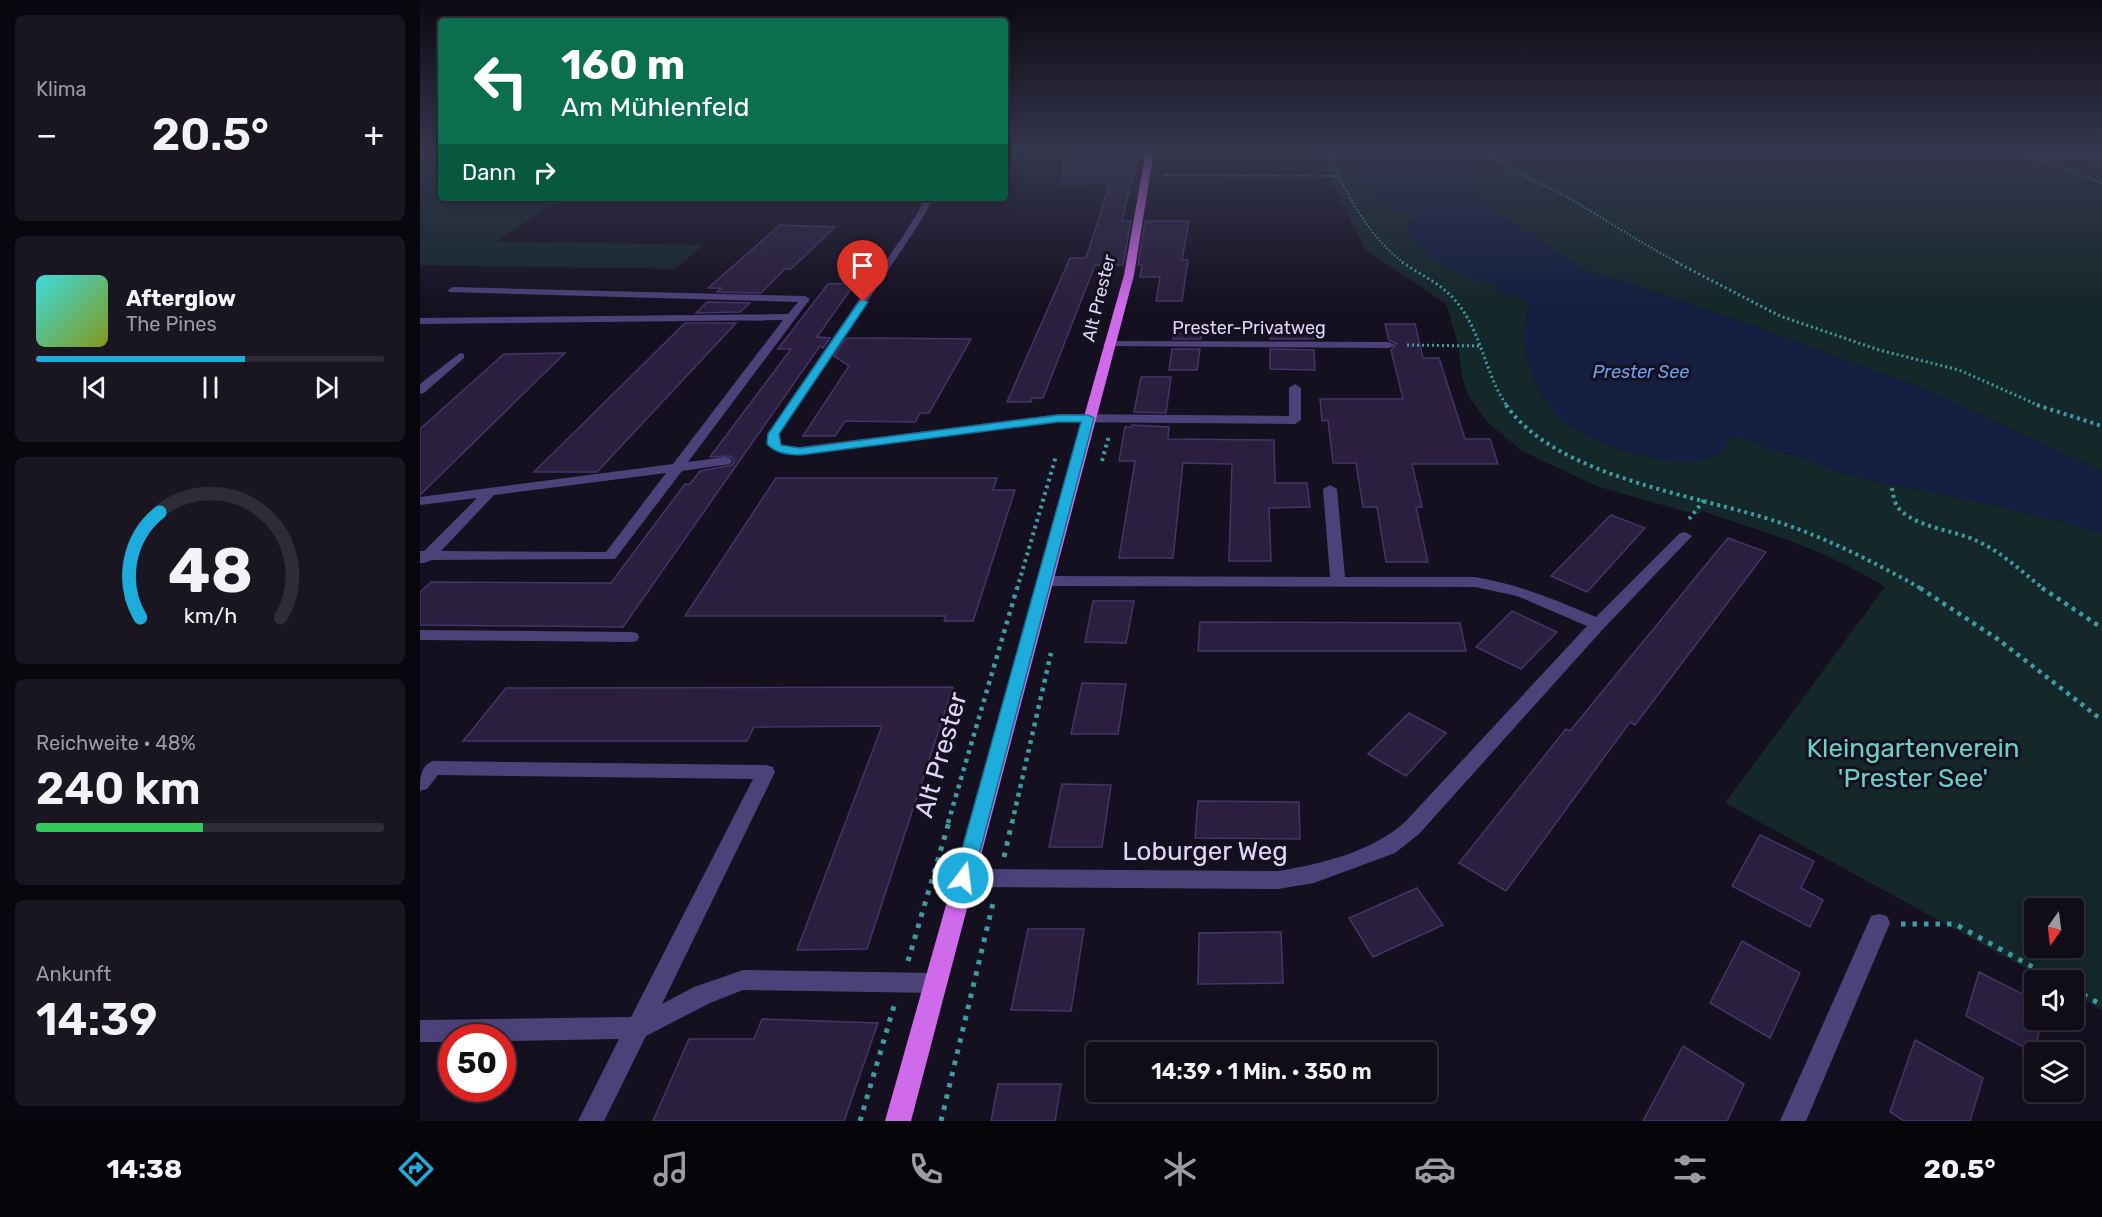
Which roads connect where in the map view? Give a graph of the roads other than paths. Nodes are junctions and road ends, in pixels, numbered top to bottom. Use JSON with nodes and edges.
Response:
{"nodes":[{"id":1,"x":927,"y":202,"type":"edge"},
{"id":2,"x":1140,"y":202,"type":"edge"},
{"id":3,"x":453,"y":290,"type":"dead end"},
{"id":4,"x":791,"y":317,"type":"junction"},
{"id":5,"x":420,"y":321,"type":"edge"},
{"id":6,"x":1109,"y":344,"type":"junction"},
{"id":7,"x":1389,"y":345,"type":"road end"},
{"id":8,"x":460,"y":356,"type":"dead end"},
{"id":9,"x":1295,"y":388,"type":"dead end"},
{"id":10,"x":420,"y":390,"type":"edge"},
{"id":11,"x":1097,"y":418,"type":"junction"},
{"id":12,"x":725,"y":461,"type":"dead end"},
{"id":13,"x":678,"y":466,"type":"junction"},
{"id":14,"x":1330,"y":489,"type":"dead end"},
{"id":15,"x":491,"y":491,"type":"junction"},
{"id":16,"x":420,"y":501,"type":"edge"},
{"id":17,"x":1685,"y":536,"type":"road end"},
{"id":18,"x":423,"y":558,"type":"edge"},
{"id":19,"x":1044,"y":580,"type":"junction"},
{"id":20,"x":1338,"y":581,"type":"junction"},
{"id":21,"x":1598,"y":624,"type":"junction"},
{"id":22,"x":420,"y":635,"type":"edge"},
{"id":23,"x":631,"y":637,"type":"dead end"},
{"id":24,"x":420,"y":784,"type":"edge"},
{"id":25,"x":963,"y":878,"type":"junction"},
{"id":26,"x":1879,"y":923,"type":"road end"},
{"id":27,"x":935,"y":983,"type":"junction"},
{"id":28,"x":638,"y":1028,"type":"junction"},
{"id":29,"x":420,"y":1031,"type":"edge"},
{"id":30,"x":591,"y":1121,"type":"edge"},
{"id":31,"x":898,"y":1121,"type":"edge"},
{"id":32,"x":1793,"y":1121,"type":"edge"}],
"edges":[{"from":1,"to":11,"type":"street"},
{"from":2,"to":6,"type":"main road","name":"Alt Prester"},
{"from":3,"to":4,"type":"street"},
{"from":4,"to":5,"type":"street"},
{"from":4,"to":13,"type":"street"},
{"from":6,"to":7,"type":"street","name":"Prester-Privatweg"},
{"from":6,"to":11,"type":"main road","name":"Alt Prester"},
{"from":8,"to":10,"type":"street"},
{"from":9,"to":11,"type":"street"},
{"from":11,"to":19,"type":"main road","name":"Alt Prester"},
{"from":12,"to":13,"type":"street"},
{"from":13,"to":15,"type":"street"},
{"from":13,"to":18,"type":"street"},
{"from":14,"to":20,"type":"street"},
{"from":15,"to":16,"type":"street"},
{"from":15,"to":18,"type":"street"},
{"from":17,"to":21,"type":"street","name":"Loburger Weg"},
{"from":19,"to":20,"type":"street"},
{"from":19,"to":25,"type":"main road","name":"Alt Prester"},
{"from":20,"to":21,"type":"street"},
{"from":21,"to":25,"type":"street","name":"Loburger Weg"},
{"from":22,"to":23,"type":"street"},
{"from":24,"to":28,"type":"street"},
{"from":25,"to":27,"type":"main road","name":"Alt Prester"},
{"from":26,"to":32,"type":"street"},
{"from":27,"to":28,"type":"street"},
{"from":27,"to":31,"type":"main road","name":"Alt Prester"},
{"from":28,"to":29,"type":"street"},
{"from":28,"to":30,"type":"street"}]}
